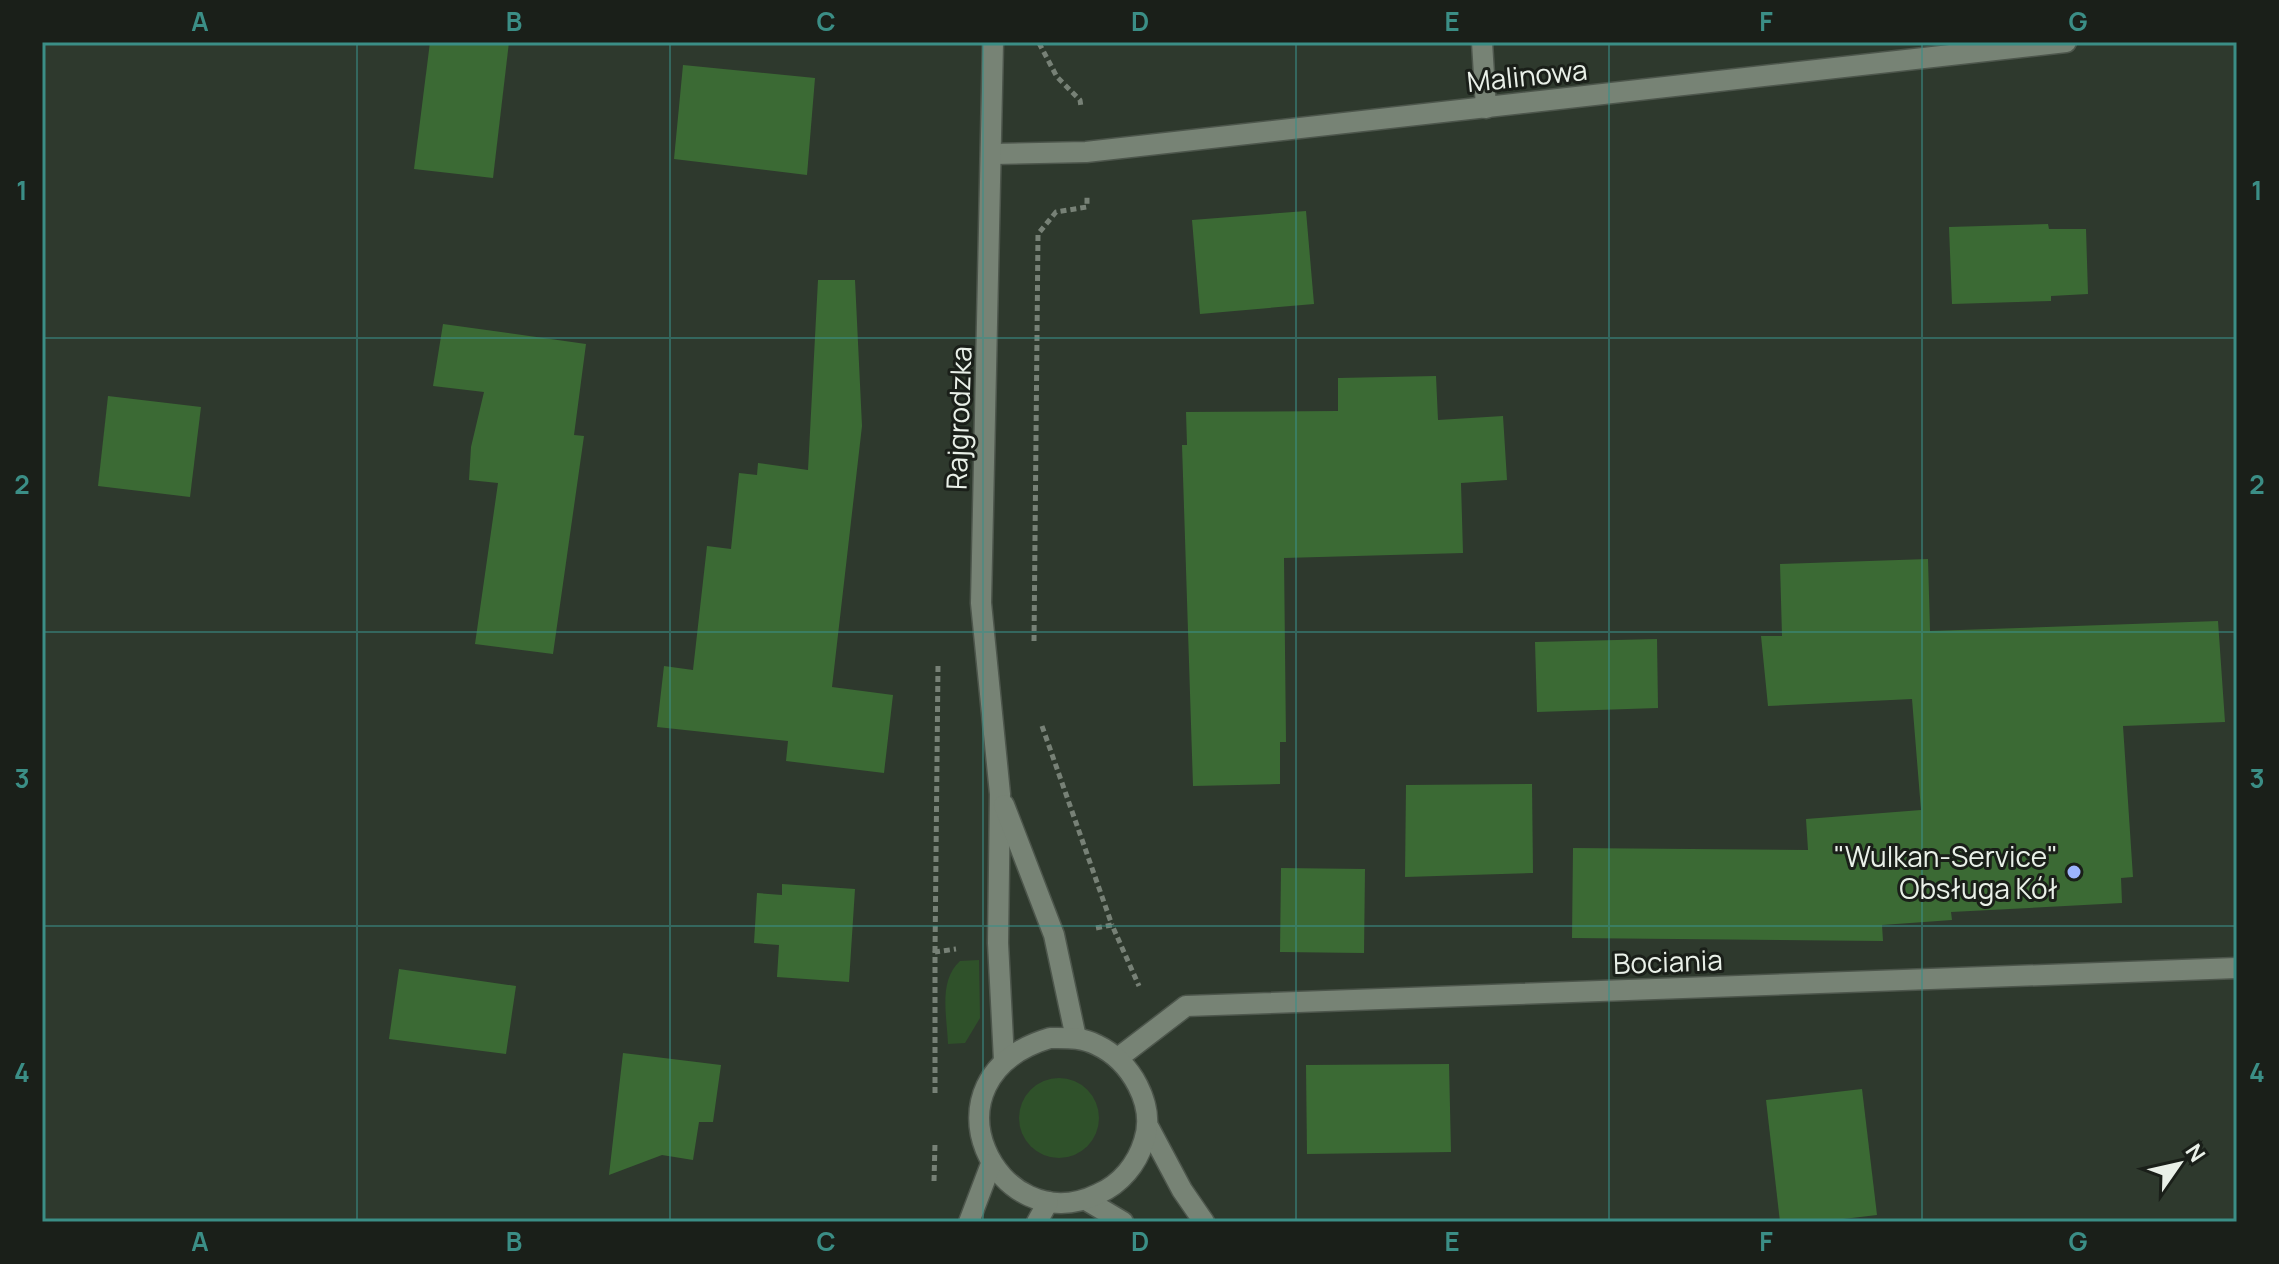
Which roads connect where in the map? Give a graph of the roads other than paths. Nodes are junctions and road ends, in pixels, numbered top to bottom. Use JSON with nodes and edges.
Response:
{"nodes":[{"id":1,"x":993,"y":42,"type":"edge"},
{"id":2,"x":1482,"y":42,"type":"edge"},
{"id":3,"x":2066,"y":42,"type":"edge"},
{"id":4,"x":1486,"y":108,"type":"junction"},
{"id":5,"x":993,"y":154,"type":"junction"},
{"id":6,"x":1000,"y":794,"type":"junction"},
{"id":7,"x":2237,"y":968,"type":"edge"},
{"id":8,"x":1076,"y":1038,"type":"junction"},
{"id":9,"x":1118,"y":1058,"type":"junction"},
{"id":10,"x":1004,"y":1060,"type":"junction"},
{"id":11,"x":1149,"y":1128,"type":"junction"},
{"id":12,"x":991,"y":1164,"type":"junction"},
{"id":13,"x":1086,"y":1200,"type":"junction"},
{"id":14,"x":1048,"y":1202,"type":"junction"},
{"id":15,"x":969,"y":1222,"type":"edge"},
{"id":16,"x":1037,"y":1222,"type":"edge"},
{"id":17,"x":1123,"y":1222,"type":"edge"},
{"id":18,"x":1204,"y":1222,"type":"edge"}],
"edges":[{"from":1,"to":5,"type":"street","name":"Rajgrodzka"},
{"from":2,"to":4,"type":"street"},
{"from":3,"to":4,"type":"street","name":"Malinowa"},
{"from":4,"to":5,"type":"street","name":"Malinowa"},
{"from":5,"to":6,"type":"street","name":"Rajgrodzka"},
{"from":6,"to":8,"type":"street","name":"Rajgrodzka"},
{"from":6,"to":10,"type":"street","name":"Rajgrodzka"},
{"from":7,"to":9,"type":"street","name":"Bociania"},
{"from":8,"to":9,"type":"street"},
{"from":8,"to":10,"type":"street"},
{"from":9,"to":11,"type":"street"},
{"from":10,"to":12,"type":"street"},
{"from":11,"to":13,"type":"street"},
{"from":11,"to":18,"type":"street"},
{"from":12,"to":14,"type":"street"},
{"from":12,"to":15,"type":"street"},
{"from":13,"to":14,"type":"street"},
{"from":13,"to":17,"type":"street"},
{"from":14,"to":16,"type":"street"}]}
